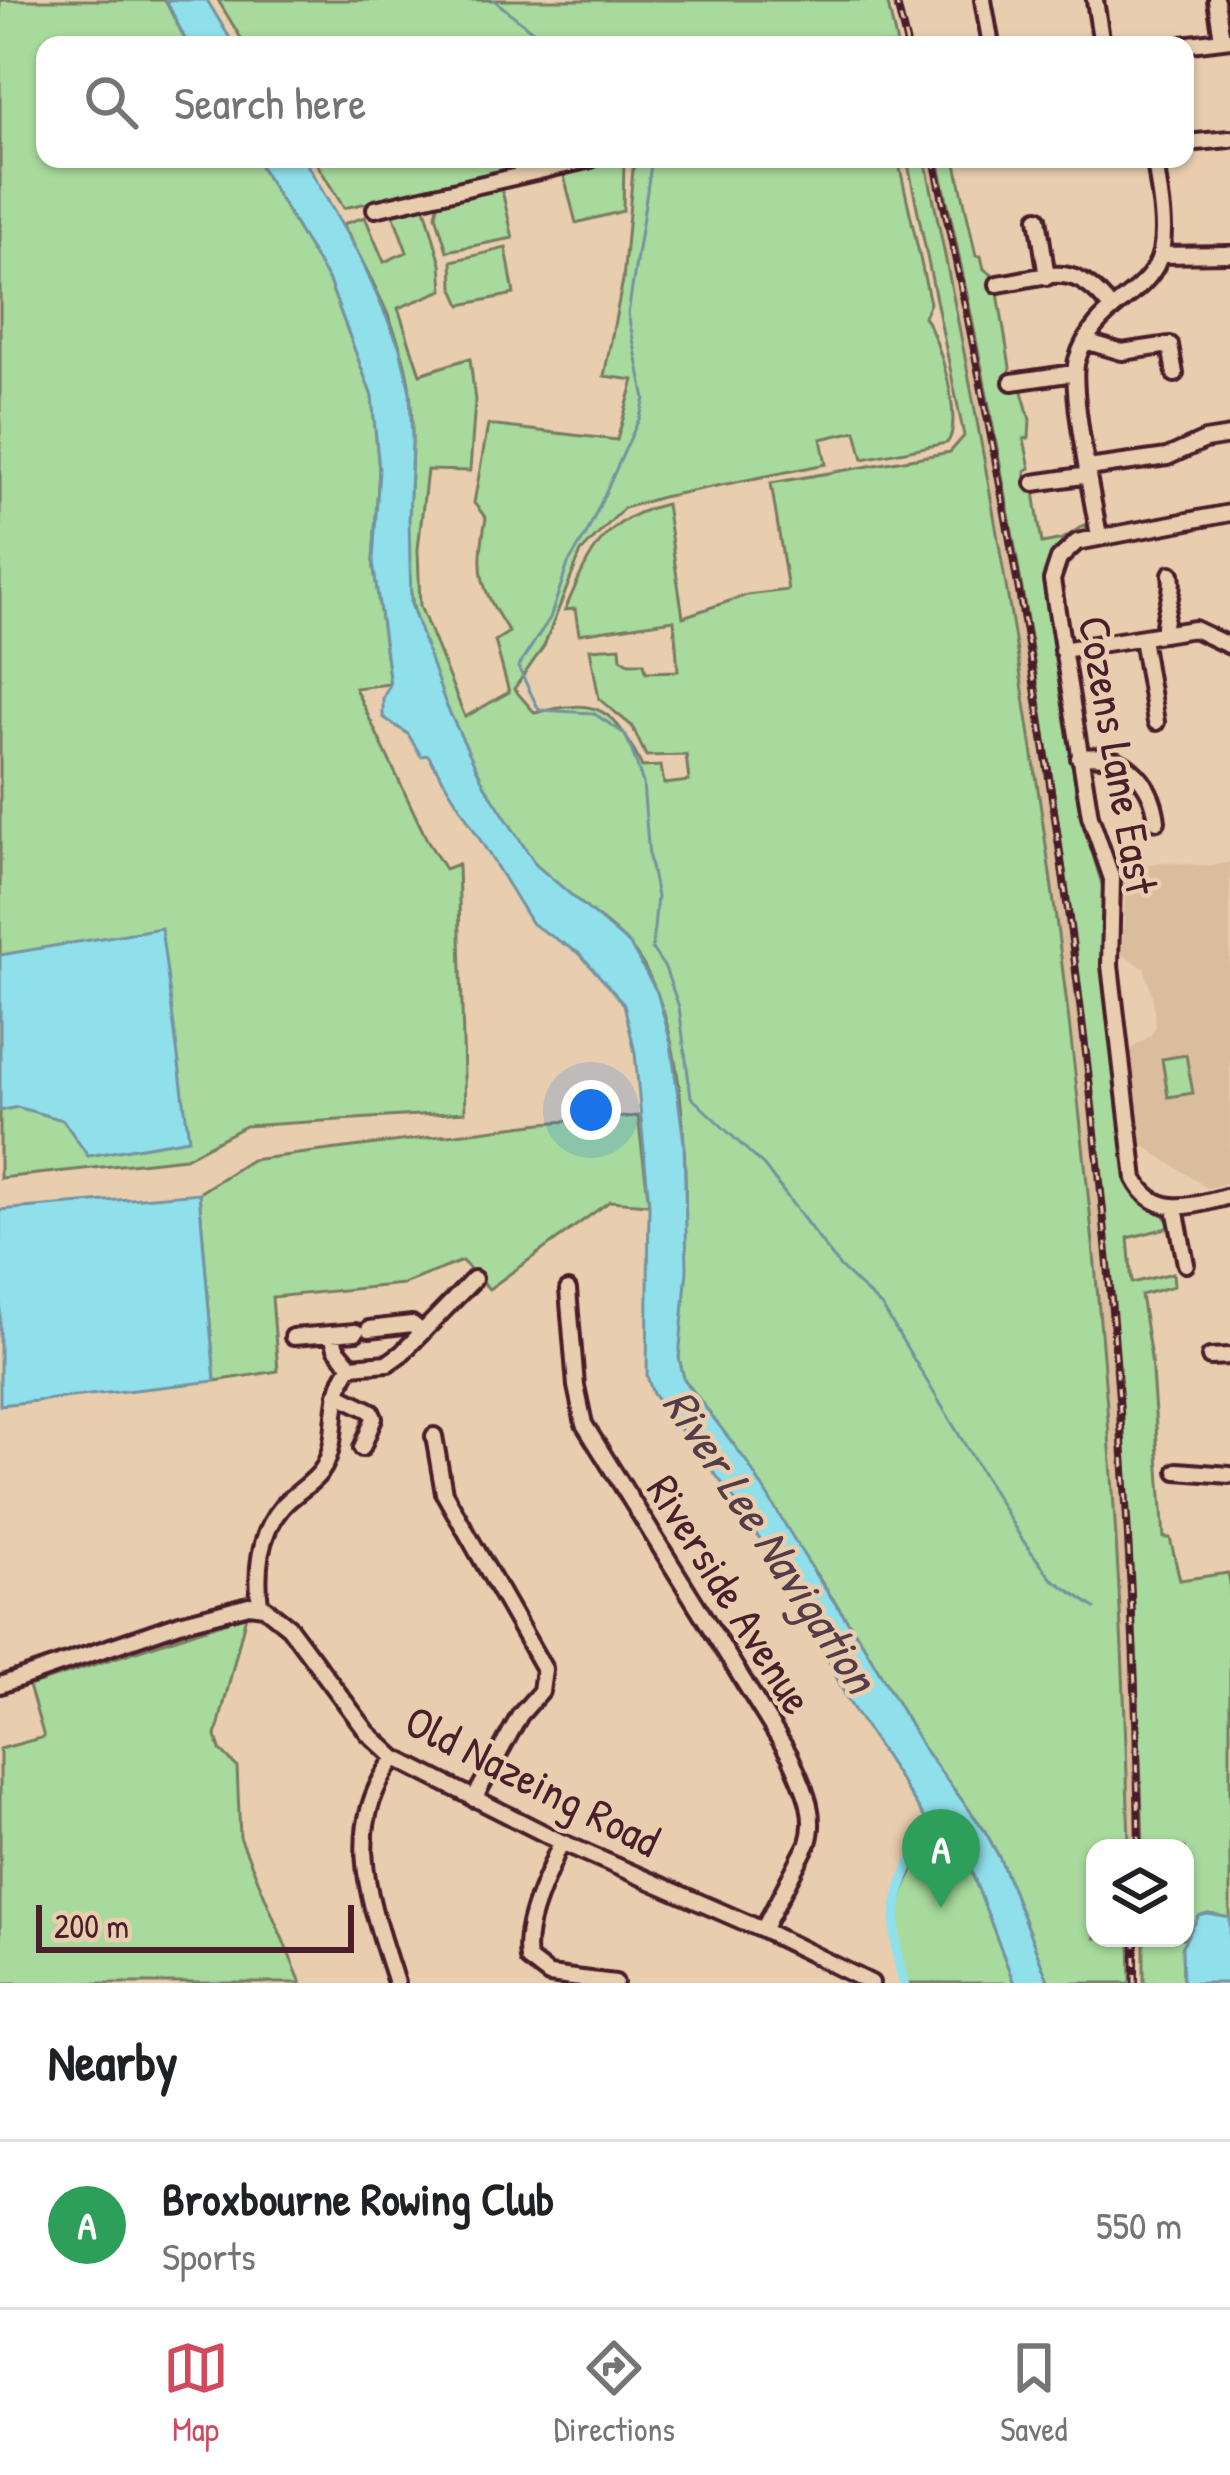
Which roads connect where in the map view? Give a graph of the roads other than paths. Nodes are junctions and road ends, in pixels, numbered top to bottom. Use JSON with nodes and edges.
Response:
{"nodes":[{"id":1,"x":983,"y":0,"type":"edge"},
{"id":2,"x":1095,"y":0,"type":"edge"},
{"id":3,"x":1216,"y":0,"type":"edge"},
{"id":4,"x":990,"y":36,"type":"edge"},
{"id":5,"x":1101,"y":36,"type":"edge"},
{"id":6,"x":1226,"y":39,"type":"edge"},
{"id":7,"x":1194,"y":43,"type":"edge"},
{"id":8,"x":1230,"y":139,"type":"edge"},
{"id":9,"x":1194,"y":142,"type":"edge"},
{"id":10,"x":552,"y":168,"type":"edge"},
{"id":11,"x":1156,"y":168,"type":"edge"},
{"id":12,"x":375,"y":209,"type":"dead end"},
{"id":13,"x":1038,"y":218,"type":"dead end"},
{"id":14,"x":1230,"y":254,"type":"edge"},
{"id":15,"x":1160,"y":255,"type":"junction"},
{"id":16,"x":1047,"y":277,"type":"junction"},
{"id":17,"x":998,"y":284,"type":"dead end"},
{"id":18,"x":1110,"y":307,"type":"junction"},
{"id":19,"x":1085,"y":341,"type":"junction"},
{"id":20,"x":1074,"y":373,"type":"junction"},
{"id":21,"x":1175,"y":374,"type":"dead end"},
{"id":22,"x":1012,"y":382,"type":"dead end"},
{"id":23,"x":1230,"y":436,"type":"edge"},
{"id":24,"x":1089,"y":472,"type":"junction"},
{"id":25,"x":1034,"y":484,"type":"dead end"},
{"id":26,"x":1230,"y":512,"type":"edge"},
{"id":27,"x":1099,"y":536,"type":"junction"},
{"id":28,"x":1171,"y":574,"type":"dead end"},
{"id":29,"x":1164,"y":634,"type":"junction"},
{"id":30,"x":1142,"y":638,"type":"junction"},
{"id":31,"x":1230,"y":646,"type":"edge"},
{"id":32,"x":1062,"y":650,"type":"junction"},
{"id":33,"x":1156,"y":722,"type":"dead end"},
{"id":34,"x":1079,"y":758,"type":"junction"},
{"id":35,"x":1157,"y":821,"type":"dead end"},
{"id":36,"x":1230,"y":1196,"type":"edge"},
{"id":37,"x":1175,"y":1208,"type":"junction"},
{"id":38,"x":1186,"y":1264,"type":"dead end"},
{"id":39,"x":474,"y":1279,"type":"dead end"},
{"id":40,"x":568,"y":1289,"type":"dead end"},
{"id":41,"x":422,"y":1332,"type":"junction"},
{"id":42,"x":332,"y":1335,"type":"junction"},
{"id":43,"x":293,"y":1337,"type":"dead end"},
{"id":44,"x":1230,"y":1356,"type":"edge"},
{"id":45,"x":1210,"y":1357,"type":"dead end"},
{"id":46,"x":351,"y":1366,"type":"junction"},
{"id":47,"x":337,"y":1394,"type":"junction"},
{"id":48,"x":434,"y":1436,"type":"dead end"},
{"id":49,"x":362,"y":1448,"type":"dead end"},
{"id":50,"x":1177,"y":1471,"type":"dead end"},
{"id":51,"x":1230,"y":1475,"type":"edge"},
{"id":52,"x":260,"y":1606,"type":"junction"},
{"id":53,"x":0,"y":1685,"type":"edge"},
{"id":54,"x":394,"y":1758,"type":"junction"},
{"id":55,"x":473,"y":1799,"type":"junction"},
{"id":56,"x":561,"y":1842,"type":"junction"},
{"id":57,"x":763,"y":1930,"type":"junction"},
{"id":58,"x":396,"y":1983,"type":"edge"},
{"id":59,"x":615,"y":1983,"type":"edge"},
{"id":60,"x":871,"y":1983,"type":"edge"}],
"edges":[{"from":1,"to":4,"type":"street"},
{"from":2,"to":5,"type":"street"},
{"from":3,"to":6,"type":"street"},
{"from":6,"to":7,"type":"street"},
{"from":8,"to":9,"type":"street"},
{"from":10,"to":12,"type":"street"},
{"from":11,"to":15,"type":"street"},
{"from":13,"to":16,"type":"street"},
{"from":14,"to":15,"type":"street"},
{"from":15,"to":18,"type":"street"},
{"from":16,"to":17,"type":"street"},
{"from":16,"to":18,"type":"street"},
{"from":18,"to":19,"type":"street"},
{"from":19,"to":20,"type":"street"},
{"from":19,"to":21,"type":"street"},
{"from":20,"to":22,"type":"street"},
{"from":20,"to":24,"type":"street"},
{"from":23,"to":24,"type":"street"},
{"from":24,"to":25,"type":"street"},
{"from":24,"to":27,"type":"street"},
{"from":26,"to":27,"type":"street","name":"Cozens Lane East"},
{"from":27,"to":32,"type":"street","name":"Cozens Lane East"},
{"from":28,"to":29,"type":"street"},
{"from":29,"to":30,"type":"street"},
{"from":29,"to":31,"type":"street"},
{"from":30,"to":32,"type":"street"},
{"from":30,"to":33,"type":"street"},
{"from":32,"to":34,"type":"street","name":"Cozens Lane East"},
{"from":34,"to":35,"type":"street"},
{"from":34,"to":37,"type":"street","name":"Cozens Lane East"},
{"from":36,"to":37,"type":"street"},
{"from":37,"to":38,"type":"street"},
{"from":39,"to":41,"type":"street"},
{"from":40,"to":57,"type":"street","name":"Riverside Avenue"},
{"from":41,"to":42,"type":"street"},
{"from":41,"to":46,"type":"street"},
{"from":42,"to":43,"type":"street"},
{"from":42,"to":46,"type":"street"},
{"from":44,"to":45,"type":"street"},
{"from":46,"to":47,"type":"street"},
{"from":47,"to":49,"type":"street"},
{"from":47,"to":52,"type":"street"},
{"from":48,"to":55,"type":"street"},
{"from":50,"to":51,"type":"street"},
{"from":52,"to":53,"type":"street"},
{"from":52,"to":54,"type":"street","name":"Old Nazeing Road"},
{"from":54,"to":55,"type":"street","name":"Old Nazeing Road"},
{"from":54,"to":58,"type":"street"},
{"from":55,"to":56,"type":"street","name":"Old Nazeing Road"},
{"from":56,"to":57,"type":"street","name":"Old Nazeing Road"},
{"from":56,"to":59,"type":"street"},
{"from":57,"to":60,"type":"street","name":"Old Nazeing Road"}]}
